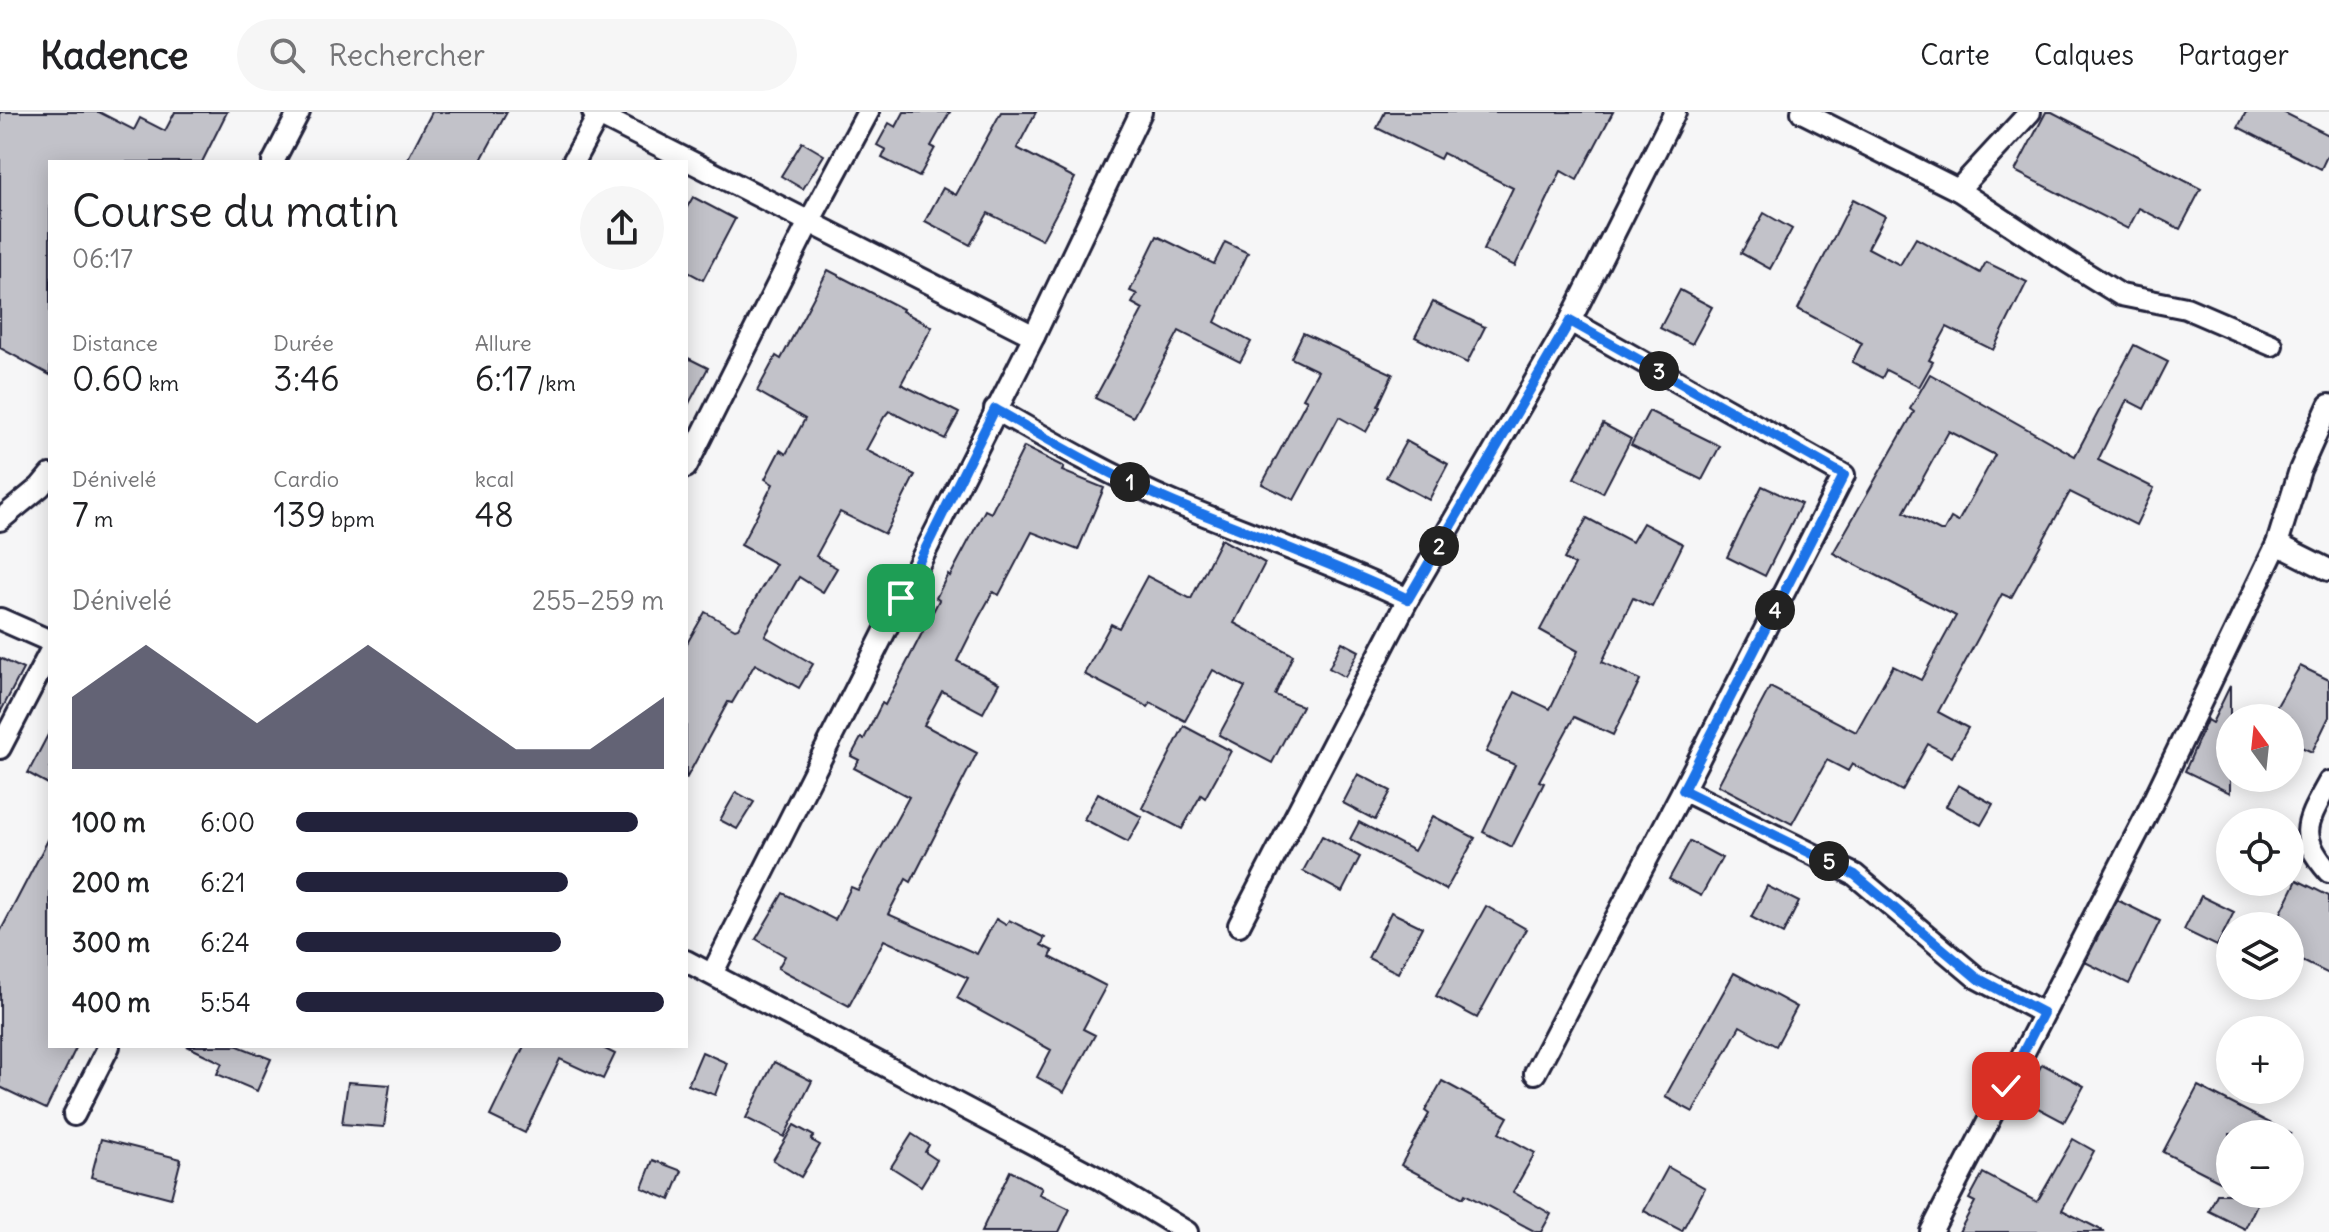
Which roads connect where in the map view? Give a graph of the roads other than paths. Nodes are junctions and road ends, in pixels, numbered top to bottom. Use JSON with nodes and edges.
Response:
{"nodes":[{"id":1,"x":299,"y":112,"type":"edge"},
{"id":2,"x":868,"y":112,"type":"edge"},
{"id":3,"x":1141,"y":112,"type":"edge"},
{"id":4,"x":1675,"y":112,"type":"edge"},
{"id":5,"x":1802,"y":112,"type":"edge"},
{"id":6,"x":2030,"y":112,"type":"edge"},
{"id":7,"x":597,"y":113,"type":"edge"},
{"id":8,"x":274,"y":160,"type":"edge"},
{"id":9,"x":574,"y":160,"type":"edge"},
{"id":10,"x":1958,"y":190,"type":"junction"},
{"id":11,"x":809,"y":222,"type":"junction"},
{"id":12,"x":1570,"y":321,"type":"junction"},
{"id":13,"x":1034,"y":336,"type":"junction"},
{"id":14,"x":2272,"y":345,"type":"dead end"},
{"id":15,"x":2329,"y":405,"type":"edge"},
{"id":16,"x":995,"y":409,"type":"junction"},
{"id":17,"x":688,"y":463,"type":"edge"},
{"id":18,"x":48,"y":477,"type":"edge"},
{"id":19,"x":0,"y":520,"type":"edge"},
{"id":20,"x":2277,"y":544,"type":"junction"},
{"id":21,"x":2329,"y":570,"type":"edge"},
{"id":22,"x":1408,"y":599,"type":"junction"},
{"id":23,"x":0,"y":619,"type":"edge"},
{"id":24,"x":48,"y":640,"type":"edge"},
{"id":25,"x":48,"y":656,"type":"edge"},
{"id":26,"x":0,"y":748,"type":"edge"},
{"id":27,"x":2329,"y":782,"type":"edge"},
{"id":28,"x":1683,"y":790,"type":"junction"},
{"id":29,"x":2329,"y":872,"type":"edge"},
{"id":30,"x":1239,"y":925,"type":"dead end"},
{"id":31,"x":688,"y":962,"type":"edge"},
{"id":32,"x":712,"y":974,"type":"junction"},
{"id":33,"x":2043,"y":1013,"type":"junction"},
{"id":34,"x":108,"y":1048,"type":"edge"},
{"id":35,"x":1535,"y":1073,"type":"dead end"},
{"id":36,"x":74,"y":1115,"type":"dead end"},
{"id":37,"x":1187,"y":1232,"type":"edge"},
{"id":38,"x":1931,"y":1232,"type":"edge"}],
"edges":[{"from":1,"to":8,"type":"street"},
{"from":2,"to":11,"type":"street"},
{"from":3,"to":13,"type":"street"},
{"from":4,"to":12,"type":"street"},
{"from":5,"to":10,"type":"street"},
{"from":6,"to":10,"type":"street"},
{"from":7,"to":9,"type":"street"},
{"from":7,"to":11,"type":"street"},
{"from":10,"to":14,"type":"street"},
{"from":11,"to":13,"type":"street"},
{"from":11,"to":17,"type":"street"},
{"from":12,"to":22,"type":"street"},
{"from":12,"to":28,"type":"street"},
{"from":13,"to":16,"type":"street"},
{"from":15,"to":20,"type":"street"},
{"from":16,"to":22,"type":"street"},
{"from":16,"to":32,"type":"street"},
{"from":18,"to":19,"type":"street"},
{"from":20,"to":21,"type":"street"},
{"from":20,"to":33,"type":"street"},
{"from":22,"to":30,"type":"street"},
{"from":23,"to":24,"type":"street"},
{"from":25,"to":26,"type":"street"},
{"from":27,"to":29,"type":"street"},
{"from":28,"to":33,"type":"street"},
{"from":28,"to":35,"type":"street"},
{"from":31,"to":32,"type":"street"},
{"from":32,"to":37,"type":"street"},
{"from":33,"to":38,"type":"street"},
{"from":34,"to":36,"type":"street"}]}
